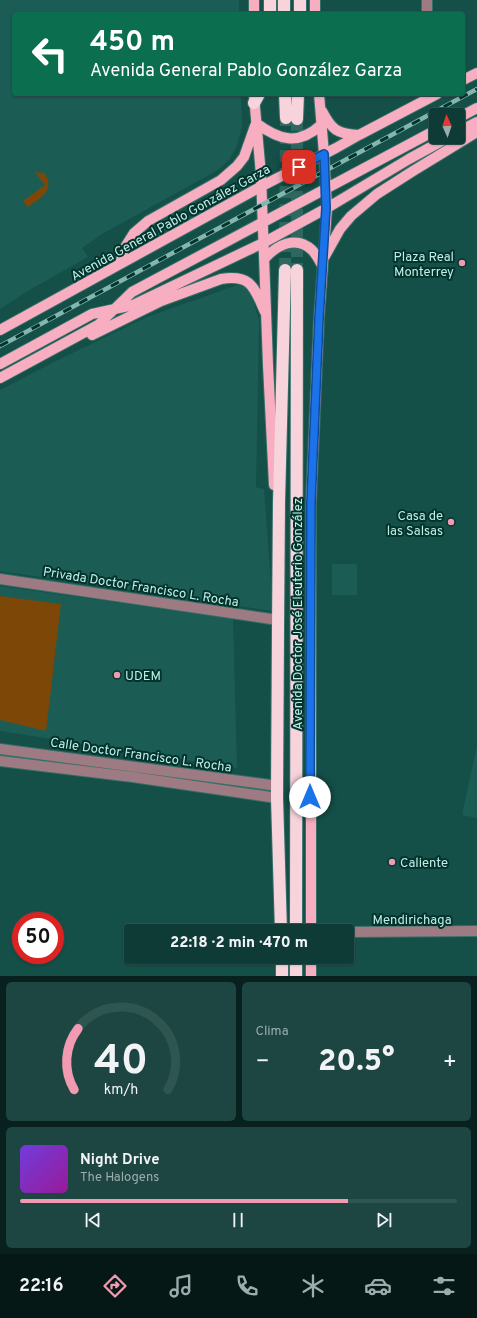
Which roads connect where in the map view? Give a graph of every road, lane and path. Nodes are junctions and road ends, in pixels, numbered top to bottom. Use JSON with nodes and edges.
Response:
{"nodes":[{"id":1,"x":254,"y":0,"type":"edge"},
{"id":2,"x":270,"y":0,"type":"edge"},
{"id":3,"x":284,"y":0,"type":"edge"},
{"id":4,"x":300,"y":0,"type":"edge"},
{"id":5,"x":315,"y":0,"type":"edge"},
{"id":6,"x":427,"y":0,"type":"edge"},
{"id":7,"x":254,"y":12,"type":"edge"},
{"id":8,"x":270,"y":12,"type":"edge"},
{"id":9,"x":284,"y":12,"type":"edge"},
{"id":10,"x":300,"y":12,"type":"edge"},
{"id":11,"x":316,"y":12,"type":"edge"},
{"id":12,"x":427,"y":12,"type":"edge"},
{"id":13,"x":477,"y":73,"type":"edge"},
{"id":14,"x":465,"y":79,"type":"edge"},
{"id":15,"x":286,"y":96,"type":"edge"},
{"id":16,"x":297,"y":96,"type":"edge"},
{"id":17,"x":319,"y":96,"type":"edge"},
{"id":18,"x":256,"y":97,"type":"edge"},
{"id":19,"x":426,"y":97,"type":"edge"},
{"id":20,"x":320,"y":108,"type":"junction"},
{"id":21,"x":477,"y":108,"type":"edge"},
{"id":22,"x":465,"y":114,"type":"edge"},
{"id":23,"x":477,"y":122,"type":"edge"},
{"id":24,"x":256,"y":123,"type":"junction"},
{"id":25,"x":321,"y":125,"type":"junction"},
{"id":26,"x":465,"y":128,"type":"edge"},
{"id":27,"x":477,"y":132,"type":"edge"},
{"id":28,"x":429,"y":134,"type":"edge"},
{"id":29,"x":359,"y":135,"type":"junction"},
{"id":30,"x":437,"y":144,"type":"edge"},
{"id":31,"x":324,"y":154,"type":"junction"},
{"id":32,"x":361,"y":169,"type":"junction"},
{"id":33,"x":389,"y":171,"type":"junction"},
{"id":34,"x":401,"y":178,"type":"junction"},
{"id":35,"x":262,"y":186,"type":"junction"},
{"id":36,"x":326,"y":188,"type":"junction"},
{"id":37,"x":326,"y":208,"type":"junction"},
{"id":38,"x":262,"y":222,"type":"junction"},
{"id":39,"x":263,"y":243,"type":"junction"},
{"id":40,"x":265,"y":258,"type":"junction"},
{"id":41,"x":322,"y":263,"type":"junction"},
{"id":42,"x":120,"y":264,"type":"junction"},
{"id":43,"x":113,"y":310,"type":"junction"},
{"id":44,"x":266,"y":316,"type":"junction"},
{"id":45,"x":0,"y":330,"type":"edge"},
{"id":46,"x":54,"y":348,"type":"junction"},
{"id":47,"x":0,"y":364,"type":"edge"},
{"id":48,"x":0,"y":378,"type":"edge"},
{"id":49,"x":279,"y":502,"type":"junction"},
{"id":50,"x":0,"y":579,"type":"edge"},
{"id":51,"x":278,"y":620,"type":"junction"},
{"id":52,"x":0,"y":749,"type":"edge"},
{"id":53,"x":0,"y":761,"type":"edge"},
{"id":54,"x":103,"y":763,"type":"junction"},
{"id":55,"x":102,"y":774,"type":"junction"},
{"id":56,"x":278,"y":786,"type":"junction"},
{"id":57,"x":277,"y":798,"type":"junction"},
{"id":58,"x":281,"y":924,"type":"edge"},
{"id":59,"x":296,"y":924,"type":"edge"},
{"id":60,"x":311,"y":924,"type":"edge"},
{"id":61,"x":477,"y":931,"type":"edge"},
{"id":62,"x":354,"y":932,"type":"edge"},
{"id":63,"x":282,"y":964,"type":"edge"},
{"id":64,"x":296,"y":964,"type":"edge"},
{"id":65,"x":311,"y":964,"type":"edge"},
{"id":66,"x":282,"y":976,"type":"edge"},
{"id":67,"x":296,"y":976,"type":"edge"},
{"id":68,"x":311,"y":976,"type":"edge"}],
"edges":[{"from":1,"to":7,"type":"main road"},
{"from":2,"to":8,"type":"highway"},
{"from":3,"to":9,"type":"highway"},
{"from":4,"to":10,"type":"highway"},
{"from":5,"to":11,"type":"main road"},
{"from":6,"to":12,"type":"street"},
{"from":13,"to":14,"type":"main road"},
{"from":15,"to":16,"type":"highway"},
{"from":17,"to":20,"type":"main road","name":"Avenida Doctor José Eleuterio González"},
{"from":18,"to":24,"type":"main road"},
{"from":19,"to":29,"type":"main road","name":"Avenida General Pablo González Garza"},
{"from":20,"to":25,"type":"main road","name":"Avenida Doctor José Eleuterio González"},
{"from":20,"to":29,"type":"main road"},
{"from":21,"to":22,"type":"main road"},
{"from":23,"to":26,"type":"main road"},
{"from":24,"to":25,"type":"main road"},
{"from":24,"to":35,"type":"main road"},
{"from":24,"to":42,"type":"main road"},
{"from":25,"to":31,"type":"main road","name":"Avenida Doctor José Eleuterio González"},
{"from":27,"to":34,"type":"main road"},
{"from":28,"to":32,"type":"main road"},
{"from":29,"to":31,"type":"main road","name":"Avenida General Pablo González Garza"},
{"from":30,"to":33,"type":"main road"},
{"from":31,"to":35,"type":"main road","name":"Avenida General Pablo González Garza"},
{"from":31,"to":36,"type":"main road","name":"Avenida Doctor José Eleuterio González"},
{"from":32,"to":33,"type":"main road"},
{"from":32,"to":36,"type":"main road"},
{"from":33,"to":34,"type":"main road"},
{"from":33,"to":37,"type":"main road"},
{"from":34,"to":41,"type":"main road"},
{"from":35,"to":38,"type":"main road"},
{"from":35,"to":42,"type":"main road","name":"Avenida General Pablo González Garza"},
{"from":36,"to":37,"type":"main road","name":"Avenida Doctor José Eleuterio González"},
{"from":36,"to":38,"type":"main road"},
{"from":37,"to":39,"type":"main road"},
{"from":37,"to":41,"type":"main road","name":"Avenida Doctor José Eleuterio González"},
{"from":38,"to":39,"type":"main road"},
{"from":38,"to":43,"type":"main road"},
{"from":39,"to":40,"type":"main road"},
{"from":39,"to":43,"type":"main road"},
{"from":40,"to":41,"type":"main road"},
{"from":40,"to":44,"type":"main road"},
{"from":41,"to":60,"type":"main road","name":"Avenida Doctor José Eleuterio González"},
{"from":42,"to":45,"type":"main road","name":"Avenida General Pablo González Garza"},
{"from":43,"to":46,"type":"main road"},
{"from":43,"to":47,"type":"main road"},
{"from":44,"to":46,"type":"main road"},
{"from":44,"to":49,"type":"main road"},
{"from":46,"to":48,"type":"main road"},
{"from":49,"to":51,"type":"highway","name":"Avenida Doctor José Eleuterio González"},
{"from":49,"to":59,"type":"highway","name":"Avenida Doctor José Eleuterio González"},
{"from":50,"to":51,"type":"street","name":"Privada Doctor Francisco L. Rocha"},
{"from":51,"to":56,"type":"highway","name":"Avenida Doctor José Eleuterio González"},
{"from":52,"to":54,"type":"street","name":"Calle Doctor Francisco L. Rocha"},
{"from":53,"to":55,"type":"street","name":"Calle Doctor Francisco L. Rocha"},
{"from":54,"to":55,"type":"street"},
{"from":54,"to":56,"type":"street","name":"Calle Doctor Francisco L. Rocha"},
{"from":55,"to":57,"type":"street","name":"Calle Doctor Francisco L. Rocha"},
{"from":56,"to":57,"type":"highway","name":"Avenida Doctor José Eleuterio González"},
{"from":57,"to":58,"type":"highway","name":"Avenida Doctor José Eleuterio González"},
{"from":61,"to":62,"type":"street","name":"Mendirichaga"},
{"from":63,"to":66,"type":"highway"},
{"from":64,"to":67,"type":"highway"},
{"from":65,"to":68,"type":"main road"}]}
